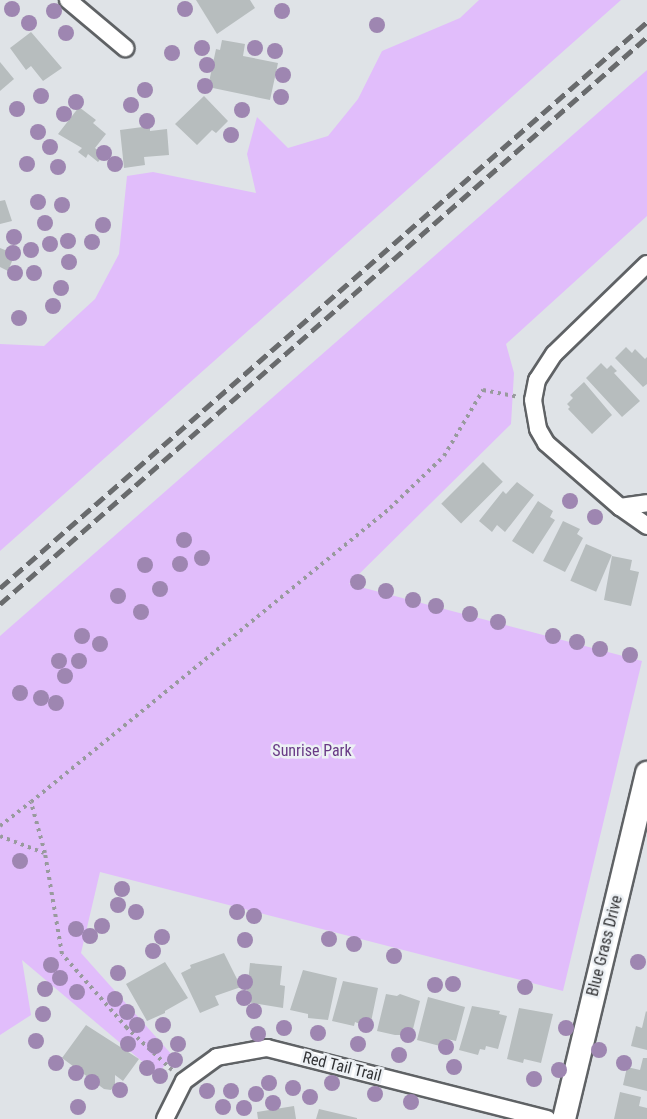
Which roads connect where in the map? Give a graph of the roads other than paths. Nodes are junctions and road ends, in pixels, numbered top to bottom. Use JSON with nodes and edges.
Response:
{"nodes":[{"id":1,"x":68,"y":0,"type":"edge"},
{"id":2,"x":125,"y":48,"type":"dead end"},
{"id":3,"x":647,"y":264,"type":"edge"},
{"id":4,"x":647,"y":503,"type":"edge"},
{"id":5,"x":620,"y":507,"type":"junction"},
{"id":6,"x":647,"y":526,"type":"edge"},
{"id":7,"x":647,"y":773,"type":"edge"},
{"id":8,"x":165,"y":1119,"type":"edge"},
{"id":9,"x":547,"y":1119,"type":"edge"},
{"id":10,"x":564,"y":1119,"type":"edge"}],
"edges":[{"from":1,"to":2,"type":"street"},
{"from":3,"to":5,"type":"street"},
{"from":4,"to":5,"type":"street"},
{"from":5,"to":6,"type":"street"},
{"from":7,"to":10,"type":"street","name":"Blue Grass Drive"},
{"from":8,"to":9,"type":"street","name":"Red Tail Trail"}]}
